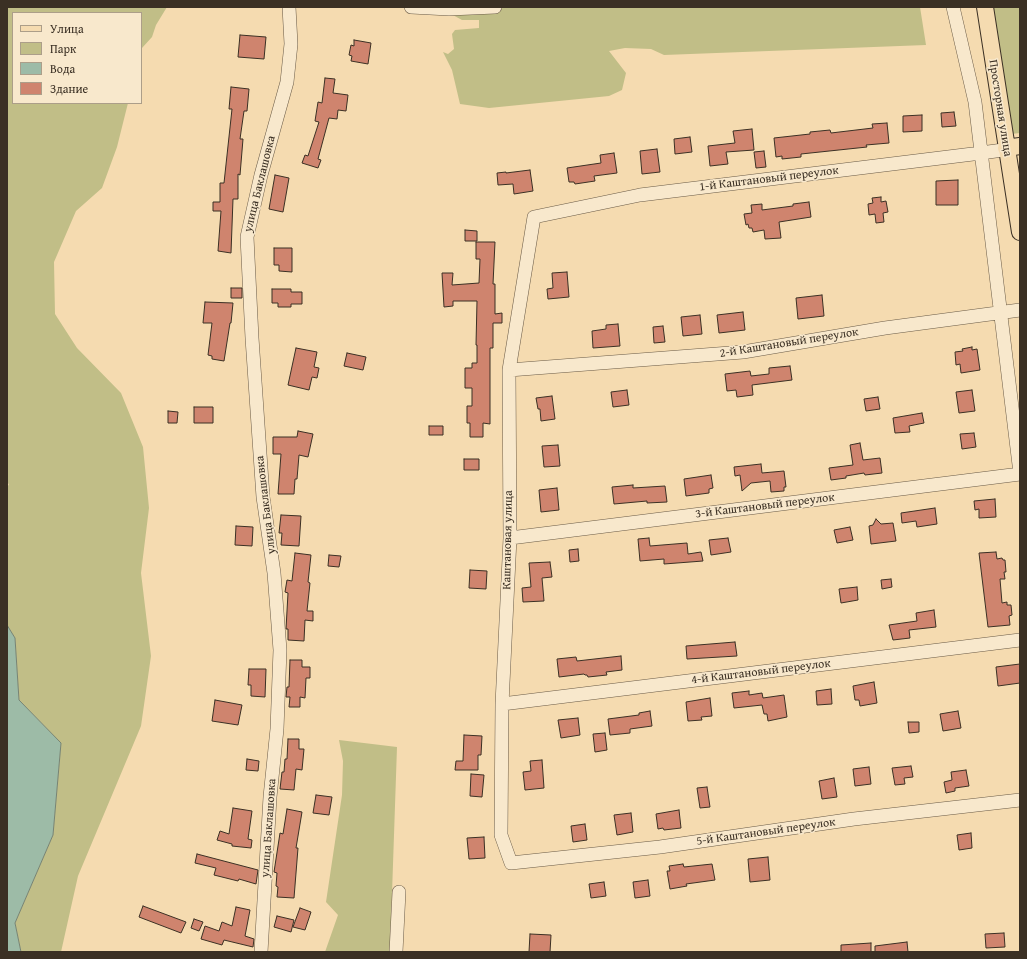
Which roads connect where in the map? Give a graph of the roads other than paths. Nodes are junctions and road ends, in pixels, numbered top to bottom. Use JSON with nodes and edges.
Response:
{"nodes":[{"id":1,"x":289,"y":7,"type":"edge"},
{"id":2,"x":411,"y":7,"type":"edge"},
{"id":3,"x":496,"y":7,"type":"edge"},
{"id":4,"x":953,"y":7,"type":"edge"},
{"id":5,"x":985,"y":7,"type":"edge"},
{"id":6,"x":449,"y":8,"type":"edge"},
{"id":7,"x":1013,"y":147,"type":"edge"},
{"id":8,"x":981,"y":153,"type":"junction"},
{"id":9,"x":534,"y":217,"type":"joint"},
{"id":10,"x":1020,"y":232,"type":"edge"},
{"id":11,"x":1020,"y":310,"type":"edge"},
{"id":12,"x":1000,"y":312,"type":"junction"},
{"id":13,"x":509,"y":370,"type":"junction"},
{"id":14,"x":1020,"y":474,"type":"edge"},
{"id":15,"x":510,"y":538,"type":"junction"},
{"id":16,"x":1020,"y":640,"type":"edge"},
{"id":17,"x":502,"y":704,"type":"junction"},
{"id":18,"x":1020,"y":800,"type":"edge"},
{"id":19,"x":511,"y":863,"type":"joint"},
{"id":20,"x":399,"y":892,"type":"dead end"},
{"id":21,"x":261,"y":952,"type":"edge"},
{"id":22,"x":396,"y":952,"type":"edge"}],
"edges":[{"from":1,"to":21,"type":"street","name":"улица Баклашовка"},
{"from":2,"to":6,"type":"street"},
{"from":3,"to":6,"type":"street"},
{"from":4,"to":8,"type":"street"},
{"from":5,"to":7,"type":"main road","name":"Просторная улица"},
{"from":7,"to":8,"type":"street","name":"1-й Каштановый переулок"},
{"from":7,"to":10,"type":"main road","name":"Просторная улица"},
{"from":8,"to":9,"type":"street","name":"1-й Каштановый переулок"},
{"from":8,"to":12,"type":"street"},
{"from":9,"to":13,"type":"street","name":"Каштановая улица"},
{"from":11,"to":12,"type":"street","name":"2-й Каштановый переулок"},
{"from":12,"to":13,"type":"street","name":"2-й Каштановый переулок"},
{"from":12,"to":14,"type":"street"},
{"from":13,"to":15,"type":"street","name":"Каштановая улица"},
{"from":14,"to":15,"type":"street","name":"3-й Каштановый переулок"},
{"from":15,"to":17,"type":"street","name":"Каштановая улица"},
{"from":16,"to":17,"type":"street","name":"4-й Каштановый переулок"},
{"from":17,"to":19,"type":"street","name":"Каштановая улица"},
{"from":18,"to":19,"type":"street","name":"5-й Каштановый переулок"},
{"from":20,"to":22,"type":"street"}]}
